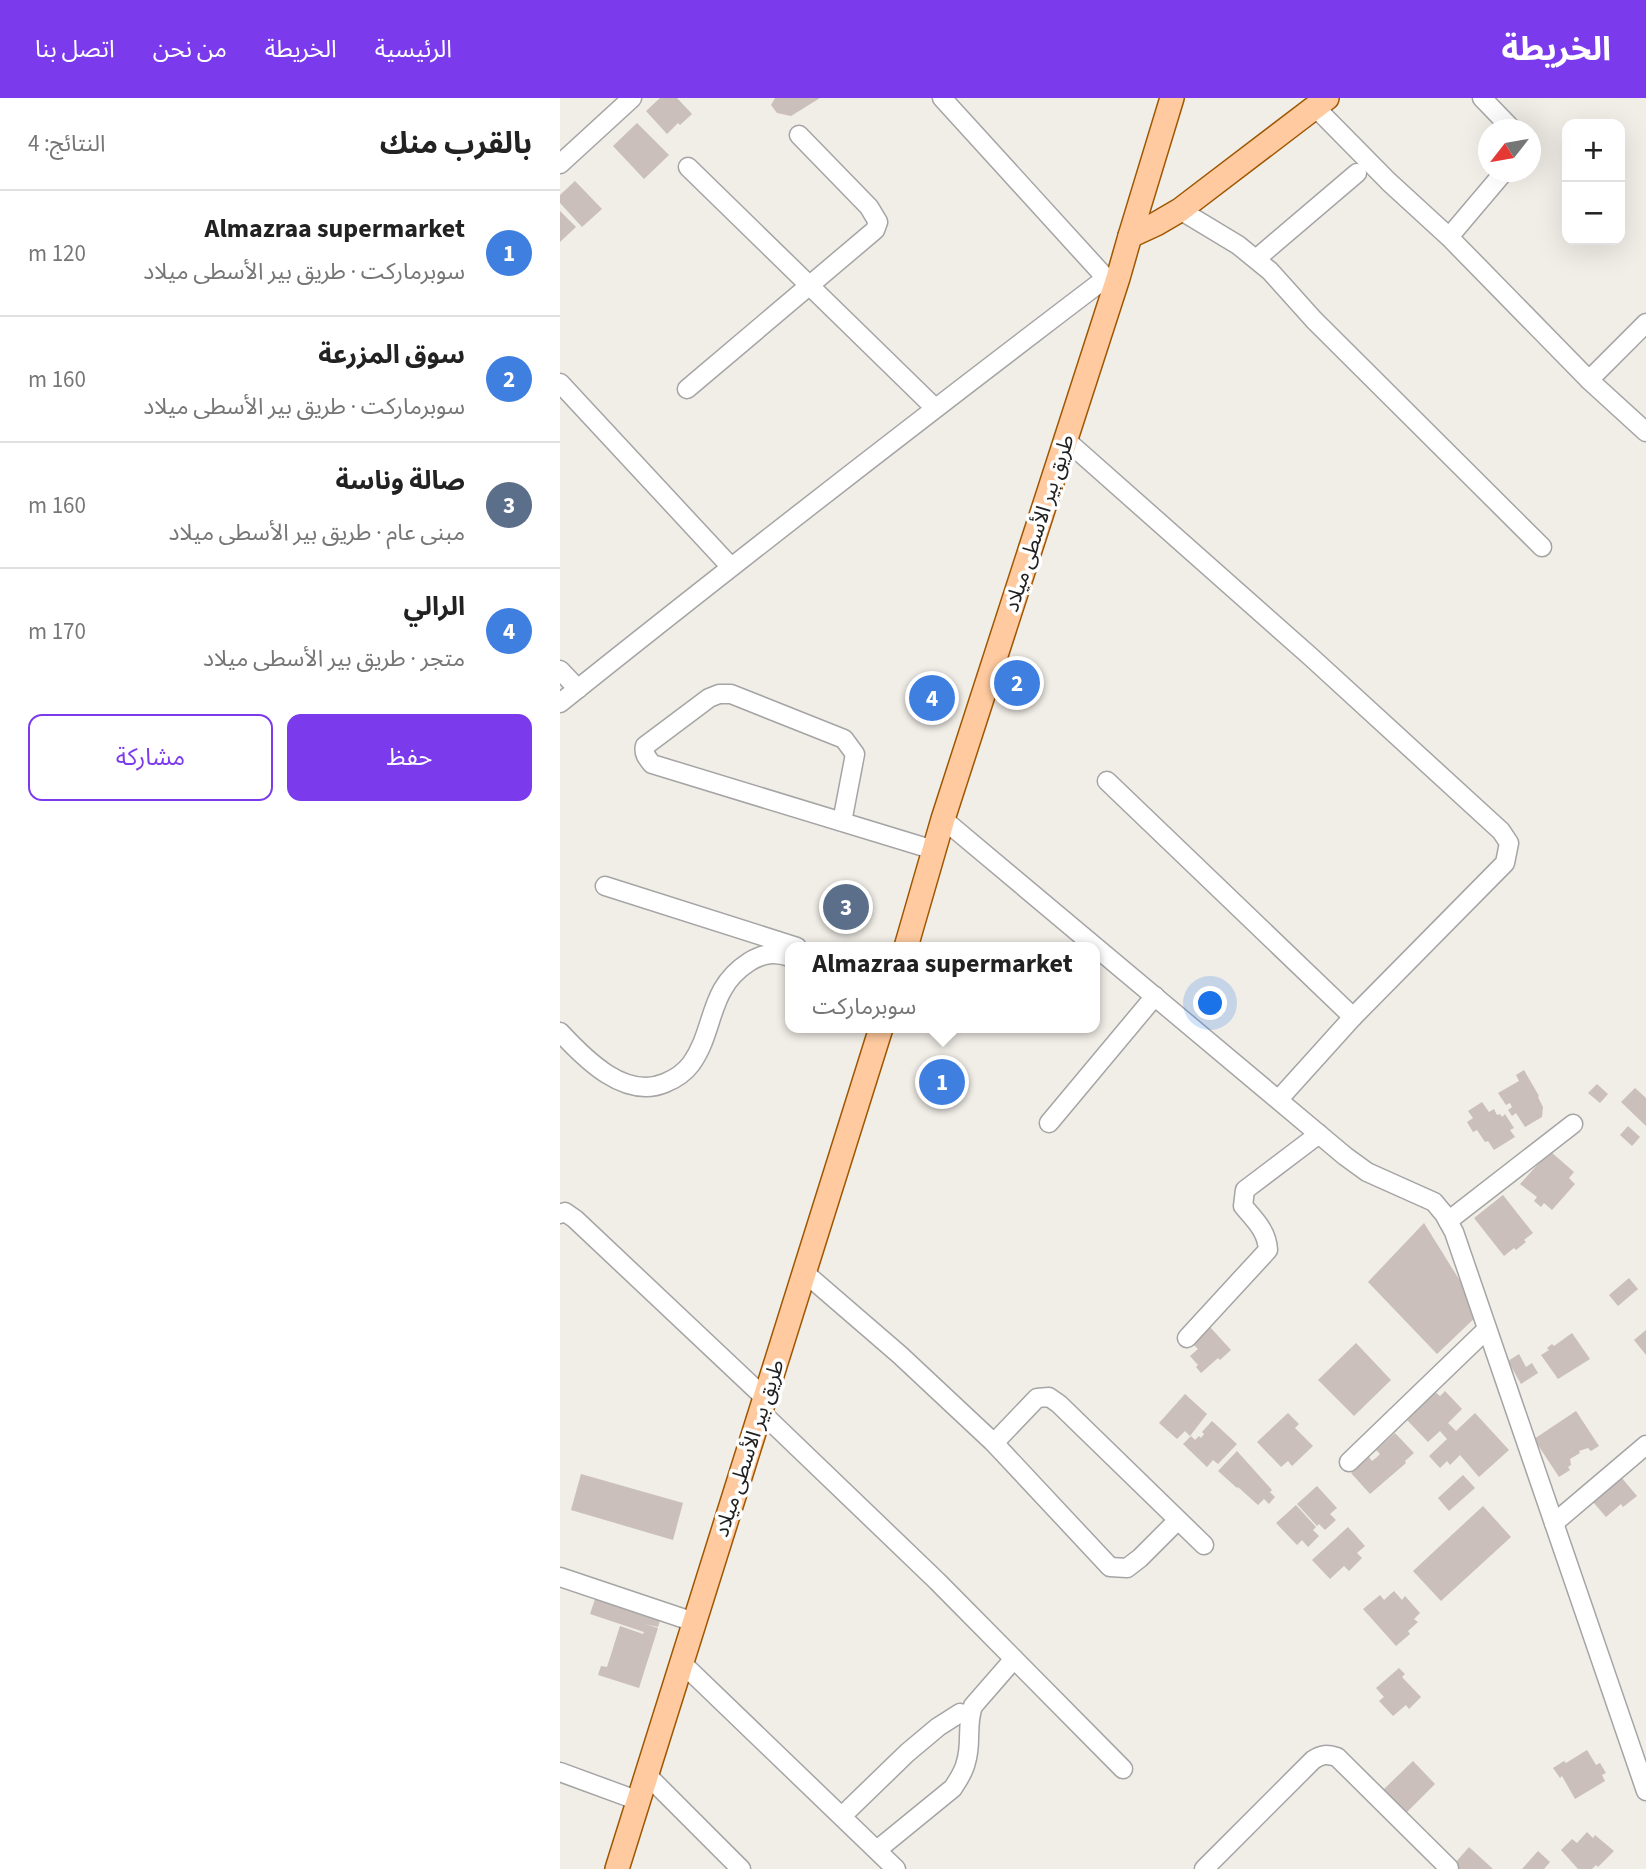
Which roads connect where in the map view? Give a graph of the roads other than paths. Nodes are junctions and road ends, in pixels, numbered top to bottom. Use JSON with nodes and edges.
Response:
{"nodes":[{"id":1,"x":632,"y":98,"type":"edge"},
{"id":2,"x":943,"y":98,"type":"edge"},
{"id":3,"x":1172,"y":98,"type":"edge"},
{"id":4,"x":1482,"y":98,"type":"edge"},
{"id":5,"x":1321,"y":103,"type":"edge"},
{"id":6,"x":1502,"y":119,"type":"edge"},
{"id":7,"x":799,"y":135,"type":"dead end"},
{"id":8,"x":560,"y":164,"type":"edge"},
{"id":9,"x":688,"y":167,"type":"dead end"},
{"id":10,"x":1357,"y":173,"type":"dead end"},
{"id":11,"x":1496,"y":182,"type":"edge"},
{"id":12,"x":1180,"y":210,"type":"junction"},
{"id":13,"x":1130,"y":236,"type":"junction"},
{"id":14,"x":1449,"y":237,"type":"junction"},
{"id":15,"x":1256,"y":259,"type":"junction"},
{"id":16,"x":1112,"y":278,"type":"junction"},
{"id":17,"x":809,"y":285,"type":"junction"},
{"id":18,"x":1646,"y":323,"type":"edge"},
{"id":19,"x":1589,"y":380,"type":"junction"},
{"id":20,"x":560,"y":383,"type":"edge"},
{"id":21,"x":687,"y":389,"type":"dead end"},
{"id":22,"x":934,"y":408,"type":"junction"},
{"id":23,"x":1646,"y":432,"type":"edge"},
{"id":24,"x":1066,"y":440,"type":"junction"},
{"id":25,"x":1542,"y":547,"type":"dead end"},
{"id":26,"x":731,"y":567,"type":"junction"},
{"id":27,"x":560,"y":670,"type":"edge"},
{"id":28,"x":578,"y":689,"type":"junction"},
{"id":29,"x":560,"y":703,"type":"edge"},
{"id":30,"x":1107,"y":781,"type":"dead end"},
{"id":31,"x":943,"y":819,"type":"junction"},
{"id":32,"x":842,"y":822,"type":"junction"},
{"id":33,"x":934,"y":850,"type":"junction"},
{"id":34,"x":605,"y":886,"type":"dead end"},
{"id":35,"x":907,"y":942,"type":"edge"},
{"id":36,"x":1090,"y":942,"type":"edge"},
{"id":37,"x":785,"y":943,"type":"edge"},
{"id":38,"x":1100,"y":950,"type":"edge"},
{"id":39,"x":785,"y":956,"type":"edge"},
{"id":40,"x":1155,"y":996,"type":"junction"},
{"id":41,"x":1353,"y":1017,"type":"junction"},
{"id":42,"x":560,"y":1032,"type":"edge"},
{"id":43,"x":879,"y":1033,"type":"edge"},
{"id":44,"x":1279,"y":1099,"type":"junction"},
{"id":45,"x":1049,"y":1123,"type":"dead end"},
{"id":46,"x":1573,"y":1124,"type":"dead end"},
{"id":47,"x":1319,"y":1134,"type":"junction"},
{"id":48,"x":560,"y":1214,"type":"edge"},
{"id":49,"x":1448,"y":1221,"type":"junction"},
{"id":50,"x":805,"y":1273,"type":"junction"},
{"id":51,"x":1487,"y":1329,"type":"junction"},
{"id":52,"x":1187,"y":1338,"type":"dead end"},
{"id":53,"x":763,"y":1405,"type":"junction"},
{"id":54,"x":994,"y":1443,"type":"junction"},
{"id":55,"x":1646,"y":1445,"type":"edge"},
{"id":56,"x":1349,"y":1462,"type":"dead end"},
{"id":57,"x":1178,"y":1520,"type":"junction"},
{"id":58,"x":1554,"y":1523,"type":"junction"},
{"id":59,"x":1204,"y":1545,"type":"dead end"},
{"id":60,"x":560,"y":1577,"type":"edge"},
{"id":61,"x":694,"y":1622,"type":"junction"},
{"id":62,"x":1014,"y":1659,"type":"junction"},
{"id":63,"x":682,"y":1663,"type":"junction"},
{"id":64,"x":970,"y":1715,"type":"junction"},
{"id":65,"x":1642,"y":1760,"type":"edge"},
{"id":66,"x":1123,"y":1769,"type":"dead end"},
{"id":67,"x":560,"y":1772,"type":"edge"},
{"id":68,"x":647,"y":1775,"type":"junction"},
{"id":69,"x":1646,"y":1791,"type":"edge"},
{"id":70,"x":639,"y":1801,"type":"junction"},
{"id":71,"x":842,"y":1816,"type":"junction"},
{"id":72,"x":877,"y":1850,"type":"junction"},
{"id":73,"x":1449,"y":1868,"type":"edge"},
{"id":74,"x":617,"y":1869,"type":"edge"},
{"id":75,"x":741,"y":1869,"type":"edge"},
{"id":76,"x":896,"y":1869,"type":"edge"},
{"id":77,"x":1205,"y":1869,"type":"edge"}],
"edges":[{"from":1,"to":8,"type":"street"},
{"from":2,"to":16,"type":"street"},
{"from":3,"to":13,"type":"main road","name":"طريق بير الأسطى ميلاد"},
{"from":4,"to":6,"type":"street"},
{"from":5,"to":12,"type":"main road"},
{"from":5,"to":14,"type":"street"},
{"from":7,"to":17,"type":"street"},
{"from":9,"to":17,"type":"street"},
{"from":10,"to":15,"type":"street"},
{"from":11,"to":14,"type":"street"},
{"from":12,"to":13,"type":"main road"},
{"from":12,"to":15,"type":"street"},
{"from":13,"to":16,"type":"main road","name":"طريق بير الأسطى ميلاد"},
{"from":14,"to":19,"type":"street"},
{"from":15,"to":25,"type":"street"},
{"from":16,"to":22,"type":"street"},
{"from":16,"to":24,"type":"main road","name":"طريق بير الأسطى ميلاد"},
{"from":17,"to":21,"type":"street"},
{"from":17,"to":22,"type":"street"},
{"from":18,"to":19,"type":"street"},
{"from":19,"to":23,"type":"street"},
{"from":20,"to":26,"type":"street"},
{"from":22,"to":26,"type":"street"},
{"from":24,"to":31,"type":"main road","name":"طريق بير الأسطى ميلاد"},
{"from":24,"to":41,"type":"street"},
{"from":26,"to":28,"type":"street"},
{"from":27,"to":28,"type":"street"},
{"from":28,"to":29,"type":"street"},
{"from":30,"to":41,"type":"street"},
{"from":31,"to":33,"type":"main road","name":"طريق بير الأسطى ميلاد"},
{"from":31,"to":36,"type":"street"},
{"from":32,"to":32,"type":"street"},
{"from":32,"to":33,"type":"street"},
{"from":33,"to":35,"type":"main road","name":"طريق بير الأسطى ميلاد"},
{"from":34,"to":37,"type":"street"},
{"from":38,"to":40,"type":"street"},
{"from":39,"to":42,"type":"street"},
{"from":40,"to":44,"type":"street"},
{"from":40,"to":45,"type":"street"},
{"from":41,"to":44,"type":"street"},
{"from":43,"to":50,"type":"main road","name":"طريق بير الأسطى ميلاد"},
{"from":44,"to":47,"type":"street"},
{"from":46,"to":49,"type":"street"},
{"from":47,"to":49,"type":"street"},
{"from":47,"to":52,"type":"street"},
{"from":48,"to":53,"type":"street"},
{"from":49,"to":51,"type":"street"},
{"from":50,"to":53,"type":"main road","name":"طريق بير الأسطى ميلاد"},
{"from":50,"to":54,"type":"street"},
{"from":51,"to":56,"type":"street"},
{"from":51,"to":58,"type":"street"},
{"from":53,"to":61,"type":"main road","name":"طريق بير الأسطى ميلاد"},
{"from":53,"to":62,"type":"street"},
{"from":54,"to":57,"type":"street"},
{"from":54,"to":57,"type":"street"},
{"from":55,"to":58,"type":"street"},
{"from":57,"to":59,"type":"street"},
{"from":58,"to":65,"type":"street"},
{"from":60,"to":61,"type":"street"},
{"from":61,"to":63,"type":"main road","name":"طريق بير الأسطى ميلاد"},
{"from":62,"to":64,"type":"street"},
{"from":62,"to":66,"type":"street"},
{"from":63,"to":68,"type":"main road","name":"طريق بير الأسطى ميلاد"},
{"from":63,"to":71,"type":"street"},
{"from":64,"to":71,"type":"street"},
{"from":64,"to":72,"type":"street"},
{"from":65,"to":69,"type":"street"},
{"from":67,"to":70,"type":"street"},
{"from":68,"to":70,"type":"main road","name":"طريق بير الأسطى ميلاد"},
{"from":68,"to":75,"type":"street"},
{"from":70,"to":74,"type":"main road","name":"طريق بير الأسطى ميلاد"},
{"from":71,"to":72,"type":"street"},
{"from":72,"to":76,"type":"street"},
{"from":73,"to":77,"type":"street"}]}
